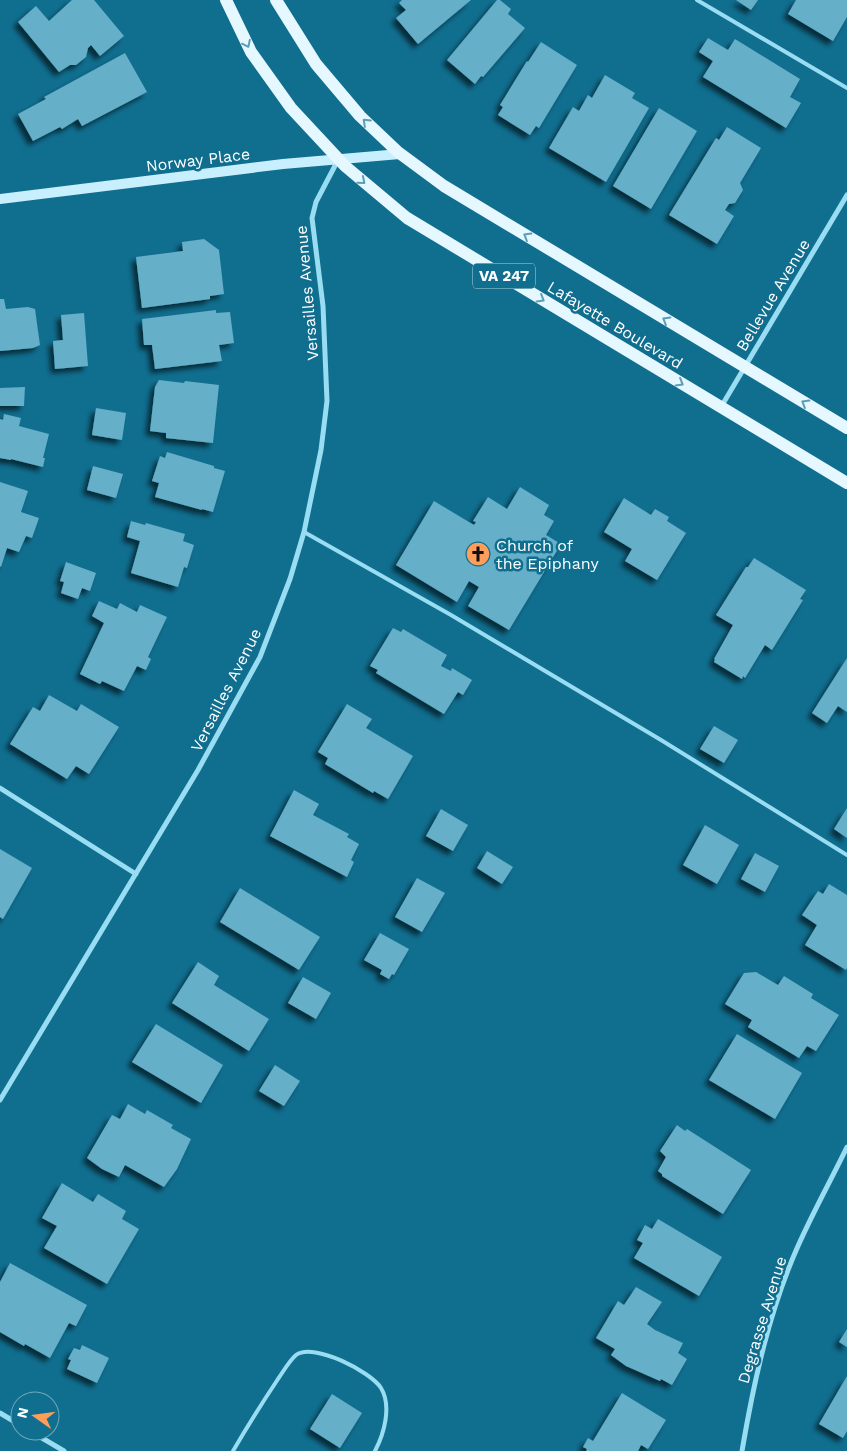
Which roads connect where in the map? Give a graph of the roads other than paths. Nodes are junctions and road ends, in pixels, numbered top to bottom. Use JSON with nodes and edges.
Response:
{"nodes":[{"id":1,"x":226,"y":0,"type":"edge"},
{"id":2,"x":276,"y":0,"type":"edge"},
{"id":3,"x":696,"y":0,"type":"edge"},
{"id":4,"x":847,"y":88,"type":"edge"},
{"id":5,"x":400,"y":154,"type":"junction"},
{"id":6,"x":338,"y":160,"type":"junction"},
{"id":7,"x":847,"y":195,"type":"edge"},
{"id":8,"x":0,"y":199,"type":"edge"},
{"id":9,"x":745,"y":367,"type":"junction"},
{"id":10,"x":720,"y":407,"type":"junction"},
{"id":11,"x":847,"y":428,"type":"edge"},
{"id":12,"x":847,"y":483,"type":"edge"},
{"id":13,"x":304,"y":532,"type":"junction"},
{"id":14,"x":0,"y":788,"type":"edge"},
{"id":15,"x":847,"y":855,"type":"edge"},
{"id":16,"x":136,"y":874,"type":"junction"},
{"id":17,"x":0,"y":1100,"type":"edge"},
{"id":18,"x":847,"y":1147,"type":"edge"},
{"id":19,"x":47,"y":1441,"type":"edge"},
{"id":20,"x":64,"y":1451,"type":"edge"},
{"id":21,"x":233,"y":1451,"type":"edge"},
{"id":22,"x":376,"y":1451,"type":"edge"},
{"id":23,"x":742,"y":1451,"type":"edge"}],
"edges":[{"from":1,"to":6,"type":"main road","name":"Lafayette Boulevard","number":"VA 247","one_way":true},
{"from":5,"to":2,"type":"main road","name":"Lafayette Boulevard","number":"VA 247","one_way":true},
{"from":3,"to":4,"type":"lane"},
{"from":5,"to":6,"type":"street","name":"Norway Place"},
{"from":9,"to":5,"type":"main road","name":"Lafayette Boulevard","number":"VA 247","one_way":true},
{"from":6,"to":8,"type":"street","name":"Norway Place"},
{"from":6,"to":10,"type":"main road","name":"Lafayette Boulevard","number":"VA 247","one_way":true},
{"from":6,"to":13,"type":"street","name":"Versailles Avenue"},
{"from":7,"to":9,"type":"street","name":"Bellevue Avenue"},
{"from":9,"to":10,"type":"street","name":"Bellevue Avenue"},
{"from":11,"to":9,"type":"main road","name":"Lafayette Boulevard","number":"VA 247","one_way":true},
{"from":10,"to":12,"type":"main road","name":"Lafayette Boulevard","number":"VA 247"},
{"from":13,"to":15,"type":"lane"},
{"from":13,"to":16,"type":"street","name":"Versailles Avenue"},
{"from":14,"to":16,"type":"street"},
{"from":16,"to":17,"type":"street","name":"Versailles Avenue"},
{"from":18,"to":23,"type":"street","name":"Degrasse Avenue"},
{"from":19,"to":20,"type":"street"},
{"from":21,"to":22,"type":"lane"}]}
